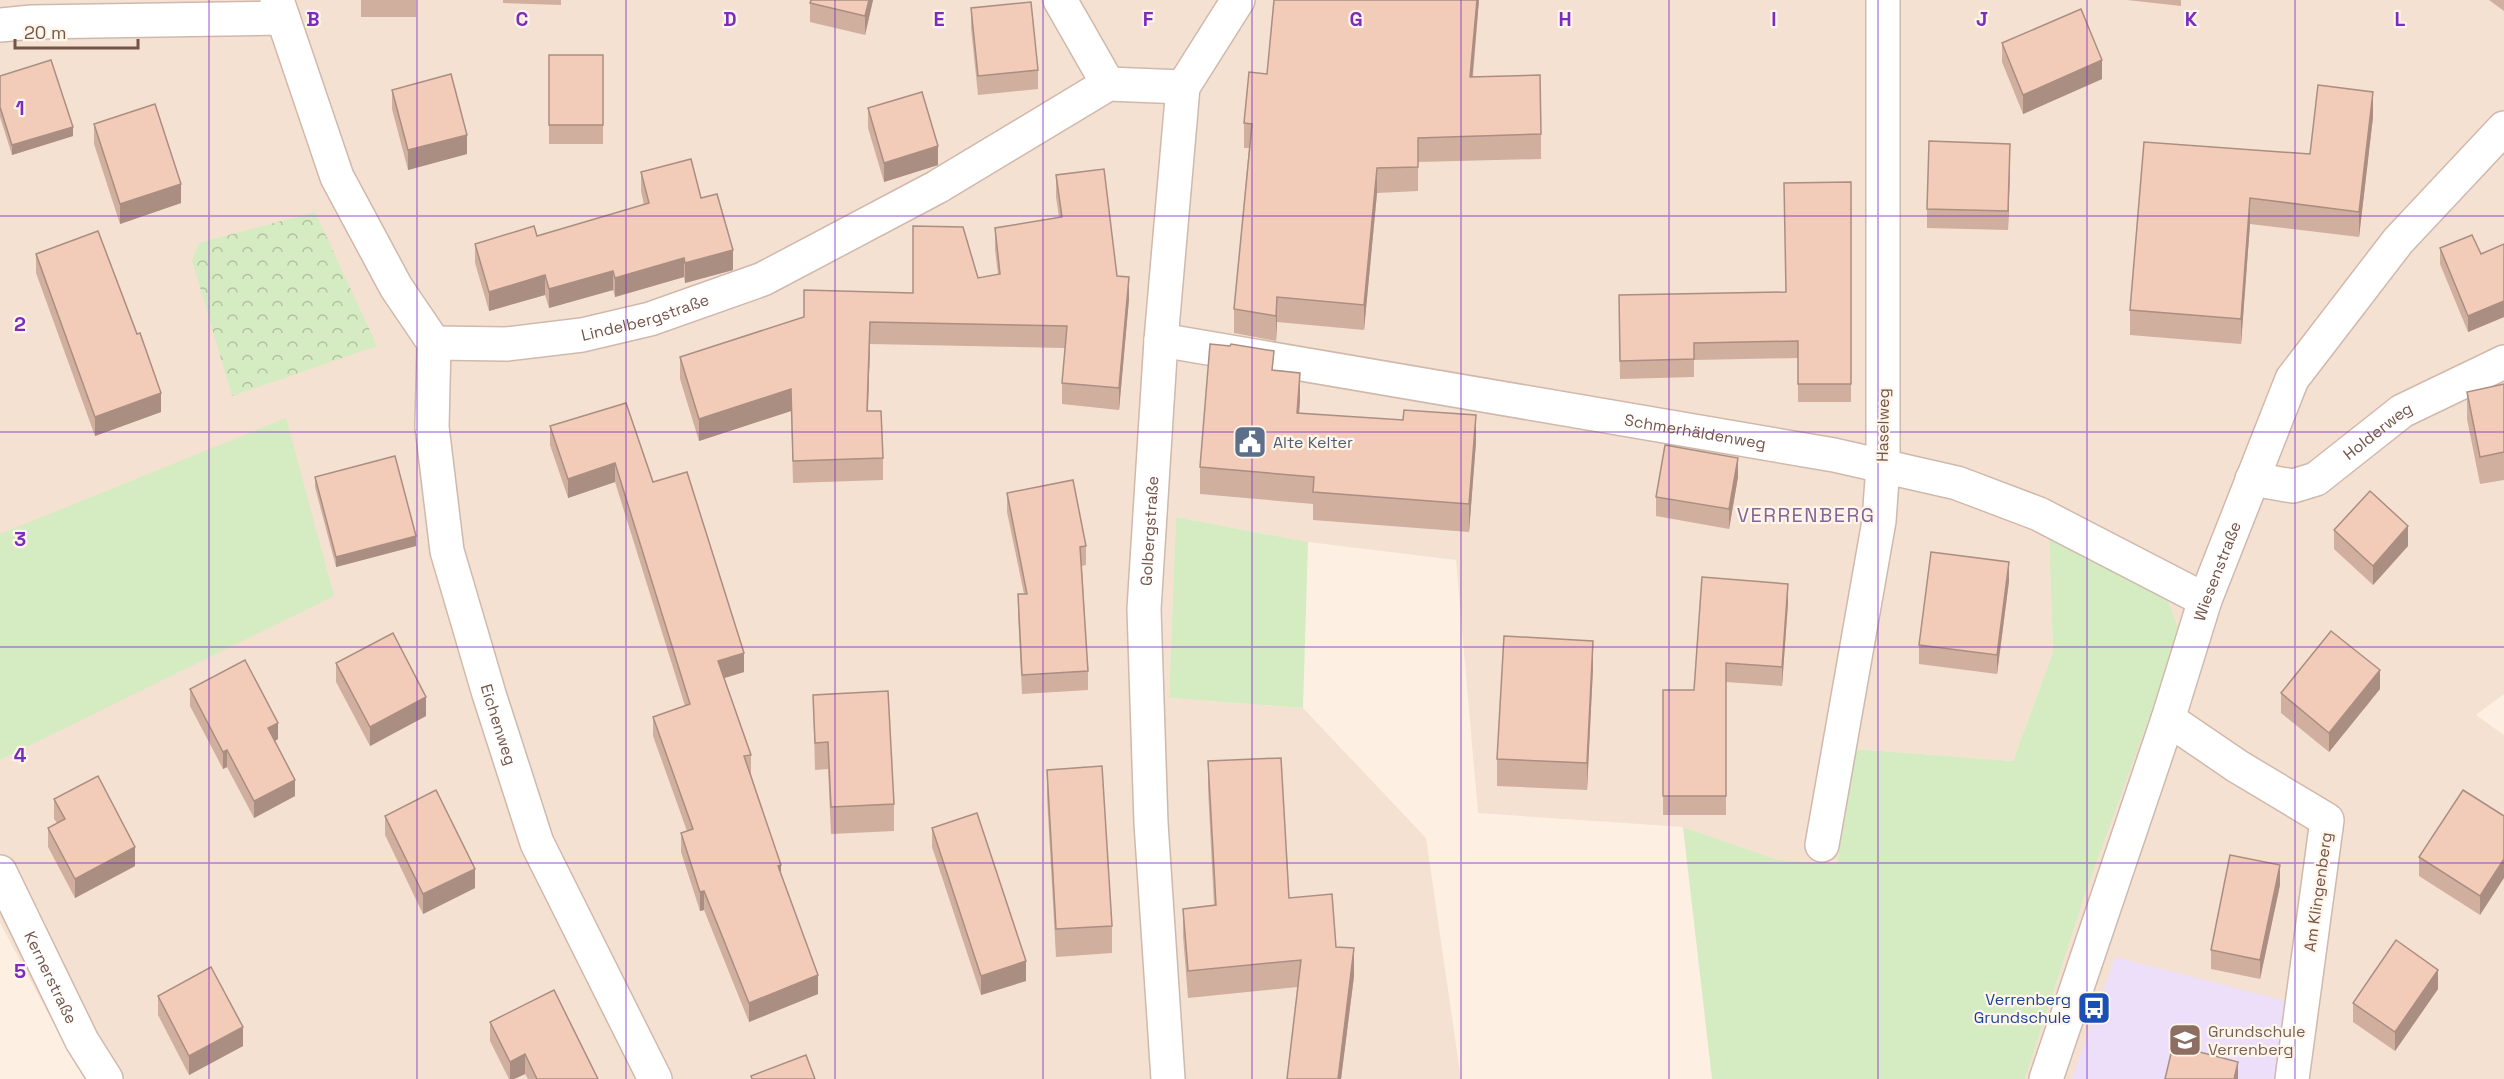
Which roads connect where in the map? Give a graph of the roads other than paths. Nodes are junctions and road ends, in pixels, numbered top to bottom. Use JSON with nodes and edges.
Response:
{"nodes":[{"id":1,"x":1060,"y":0,"type":"edge"},
{"id":2,"x":1238,"y":0,"type":"edge"},
{"id":3,"x":1883,"y":0,"type":"edge"},
{"id":4,"x":280,"y":9,"type":"edge"},
{"id":5,"x":0,"y":25,"type":"edge"},
{"id":6,"x":1108,"y":84,"type":"junction"},
{"id":7,"x":1183,"y":87,"type":"junction"},
{"id":8,"x":2504,"y":128,"type":"edge"},
{"id":9,"x":1161,"y":340,"type":"junction"},
{"id":10,"x":434,"y":343,"type":"junction"},
{"id":11,"x":2504,"y":362,"type":"edge"},
{"id":12,"x":1883,"y":466,"type":"junction"},
{"id":13,"x":2252,"y":479,"type":"junction"},
{"id":14,"x":2205,"y":600,"type":"junction"},
{"id":15,"x":2168,"y":719,"type":"junction"},
{"id":16,"x":1822,"y":845,"type":"dead end"},
{"id":17,"x":0,"y":872,"type":"edge"},
{"id":18,"x":106,"y":1079,"type":"edge"},
{"id":19,"x":655,"y":1079,"type":"edge"},
{"id":20,"x":1168,"y":1079,"type":"edge"},
{"id":21,"x":2046,"y":1079,"type":"edge"},
{"id":22,"x":2292,"y":1079,"type":"edge"}],
"edges":[{"from":1,"to":6,"type":"street"},
{"from":2,"to":7,"type":"street","name":"Golbergstraße"},
{"from":3,"to":12,"type":"street","name":"Haselweg"},
{"from":4,"to":5,"type":"street"},
{"from":4,"to":10,"type":"street"},
{"from":6,"to":7,"type":"street"},
{"from":6,"to":10,"type":"street","name":"Lindelbergstraße"},
{"from":7,"to":9,"type":"street","name":"Golbergstraße"},
{"from":8,"to":13,"type":"street","name":"Wiesenstraße"},
{"from":9,"to":12,"type":"street","name":"Schmerhäldenweg"},
{"from":9,"to":20,"type":"street","name":"Golbergstraße"},
{"from":10,"to":19,"type":"street","name":"Eichenweg"},
{"from":11,"to":13,"type":"street","name":"Holderweg"},
{"from":12,"to":14,"type":"street","name":"Schmerhäldenweg"},
{"from":12,"to":16,"type":"street","name":"Haselweg"},
{"from":13,"to":14,"type":"street","name":"Wiesenstraße"},
{"from":14,"to":15,"type":"street","name":"Wiesenstraße"},
{"from":15,"to":21,"type":"street","name":"Wiesenstraße"},
{"from":15,"to":22,"type":"street","name":"Am Klingenberg"},
{"from":17,"to":18,"type":"street","name":"Kernerstraße"}]}
